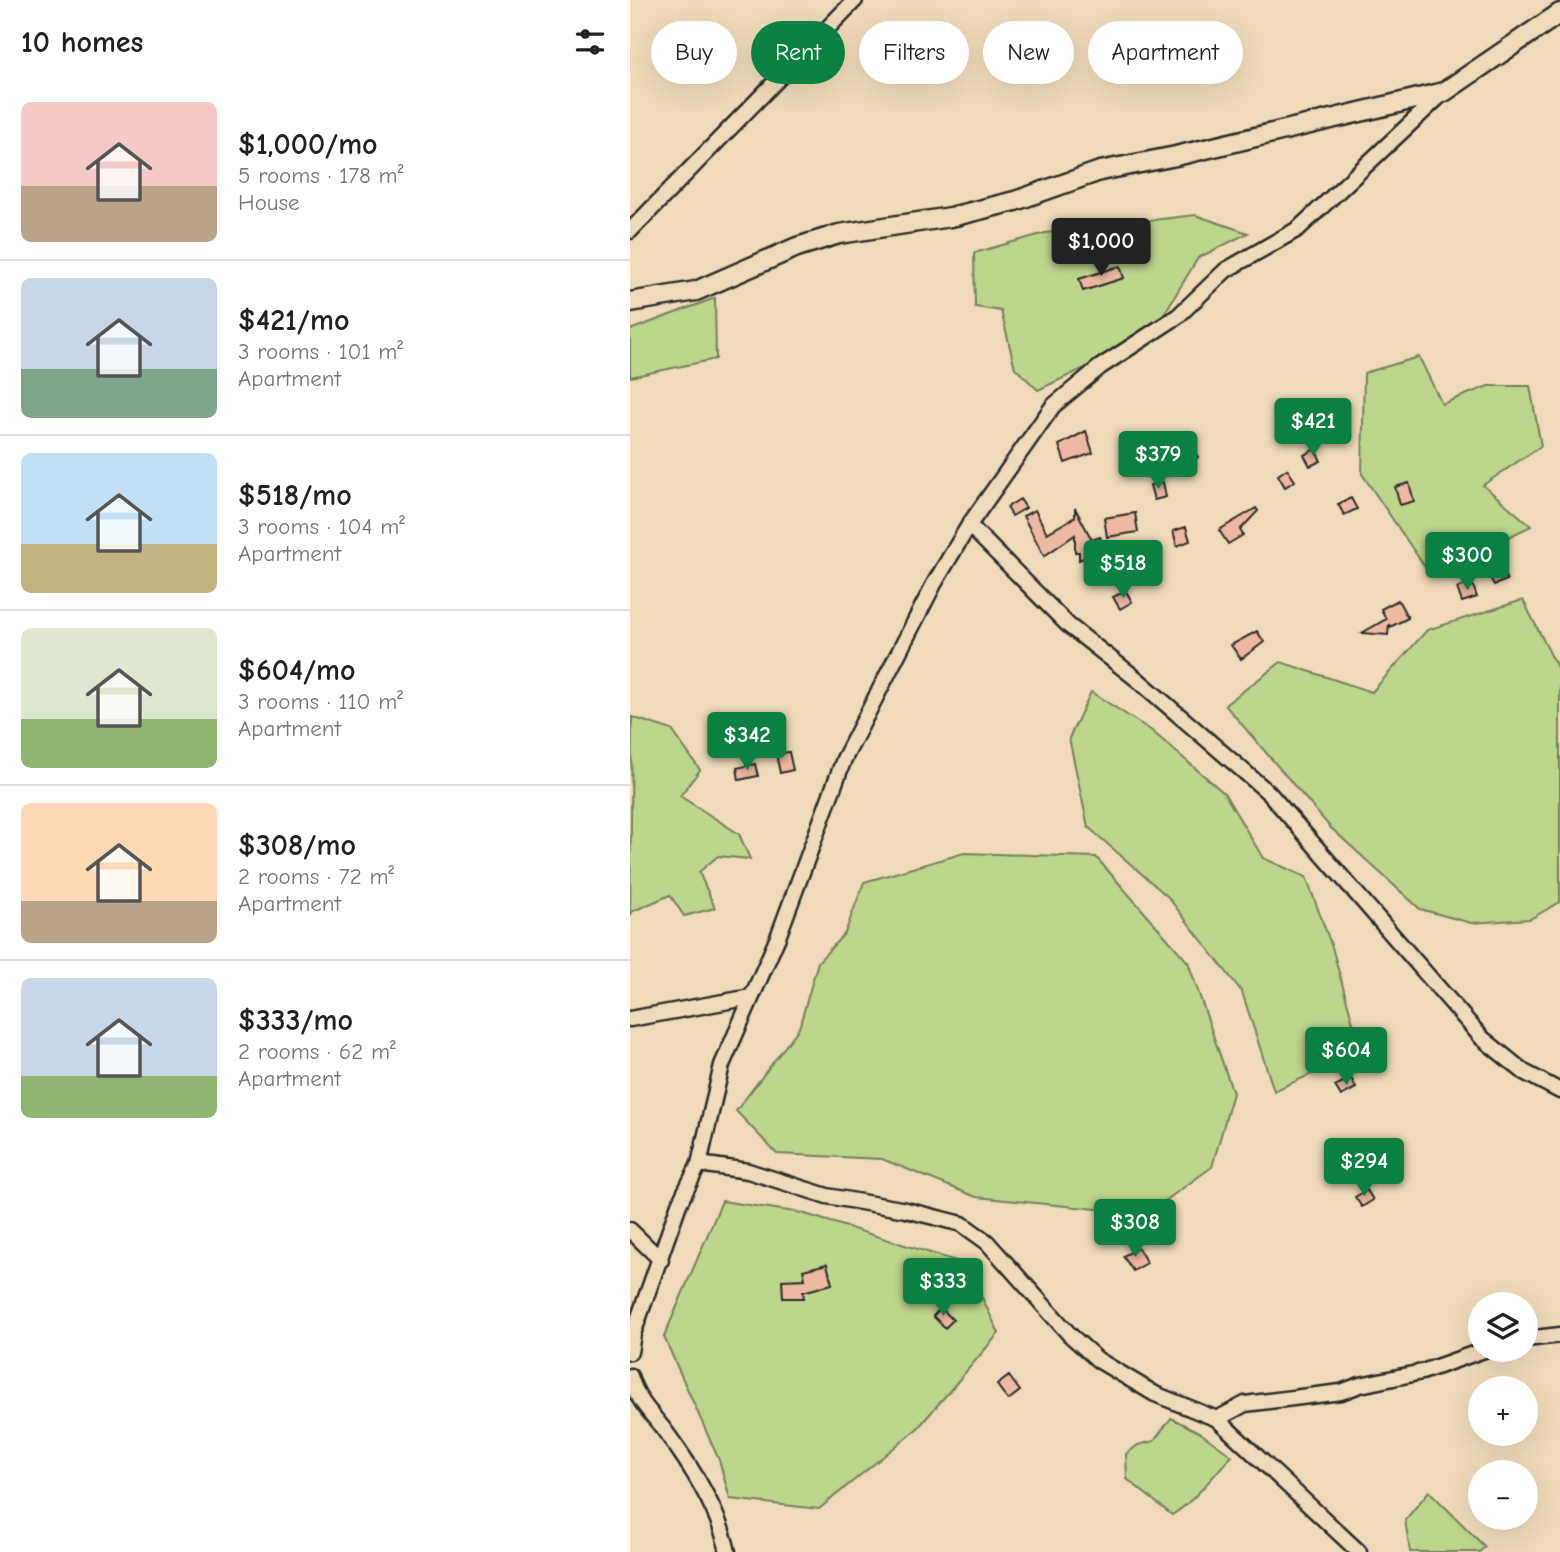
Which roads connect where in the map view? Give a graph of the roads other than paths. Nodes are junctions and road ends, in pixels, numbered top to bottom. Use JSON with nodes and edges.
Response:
{"nodes":[{"id":1,"x":847,"y":3,"type":"edge"},
{"id":2,"x":1560,"y":13,"type":"edge"},
{"id":3,"x":1444,"y":92,"type":"junction"},
{"id":4,"x":630,"y":231,"type":"edge"},
{"id":5,"x":630,"y":302,"type":"edge"},
{"id":6,"x":969,"y":525,"type":"junction"},
{"id":7,"x":751,"y":998,"type":"junction"},
{"id":8,"x":630,"y":1018,"type":"edge"},
{"id":9,"x":1560,"y":1091,"type":"edge"},
{"id":10,"x":699,"y":1164,"type":"junction"},
{"id":11,"x":630,"y":1230,"type":"edge"},
{"id":12,"x":661,"y":1260,"type":"junction"},
{"id":13,"x":1560,"y":1335,"type":"edge"},
{"id":14,"x":1538,"y":1338,"type":"edge"},
{"id":15,"x":630,"y":1352,"type":"edge"},
{"id":16,"x":1468,"y":1356,"type":"edge"},
{"id":17,"x":630,"y":1376,"type":"edge"},
{"id":18,"x":1216,"y":1419,"type":"junction"},
{"id":19,"x":728,"y":1552,"type":"edge"},
{"id":20,"x":1359,"y":1552,"type":"edge"}],
"edges":[{"from":1,"to":4,"type":"street"},
{"from":2,"to":3,"type":"street"},
{"from":3,"to":5,"type":"street"},
{"from":3,"to":6,"type":"street"},
{"from":6,"to":7,"type":"street"},
{"from":6,"to":9,"type":"street"},
{"from":7,"to":8,"type":"street"},
{"from":7,"to":10,"type":"street"},
{"from":10,"to":12,"type":"street"},
{"from":10,"to":18,"type":"street"},
{"from":11,"to":12,"type":"street"},
{"from":12,"to":15,"type":"street"},
{"from":13,"to":14,"type":"street"},
{"from":16,"to":18,"type":"street"},
{"from":17,"to":19,"type":"street"},
{"from":18,"to":20,"type":"street"}]}
